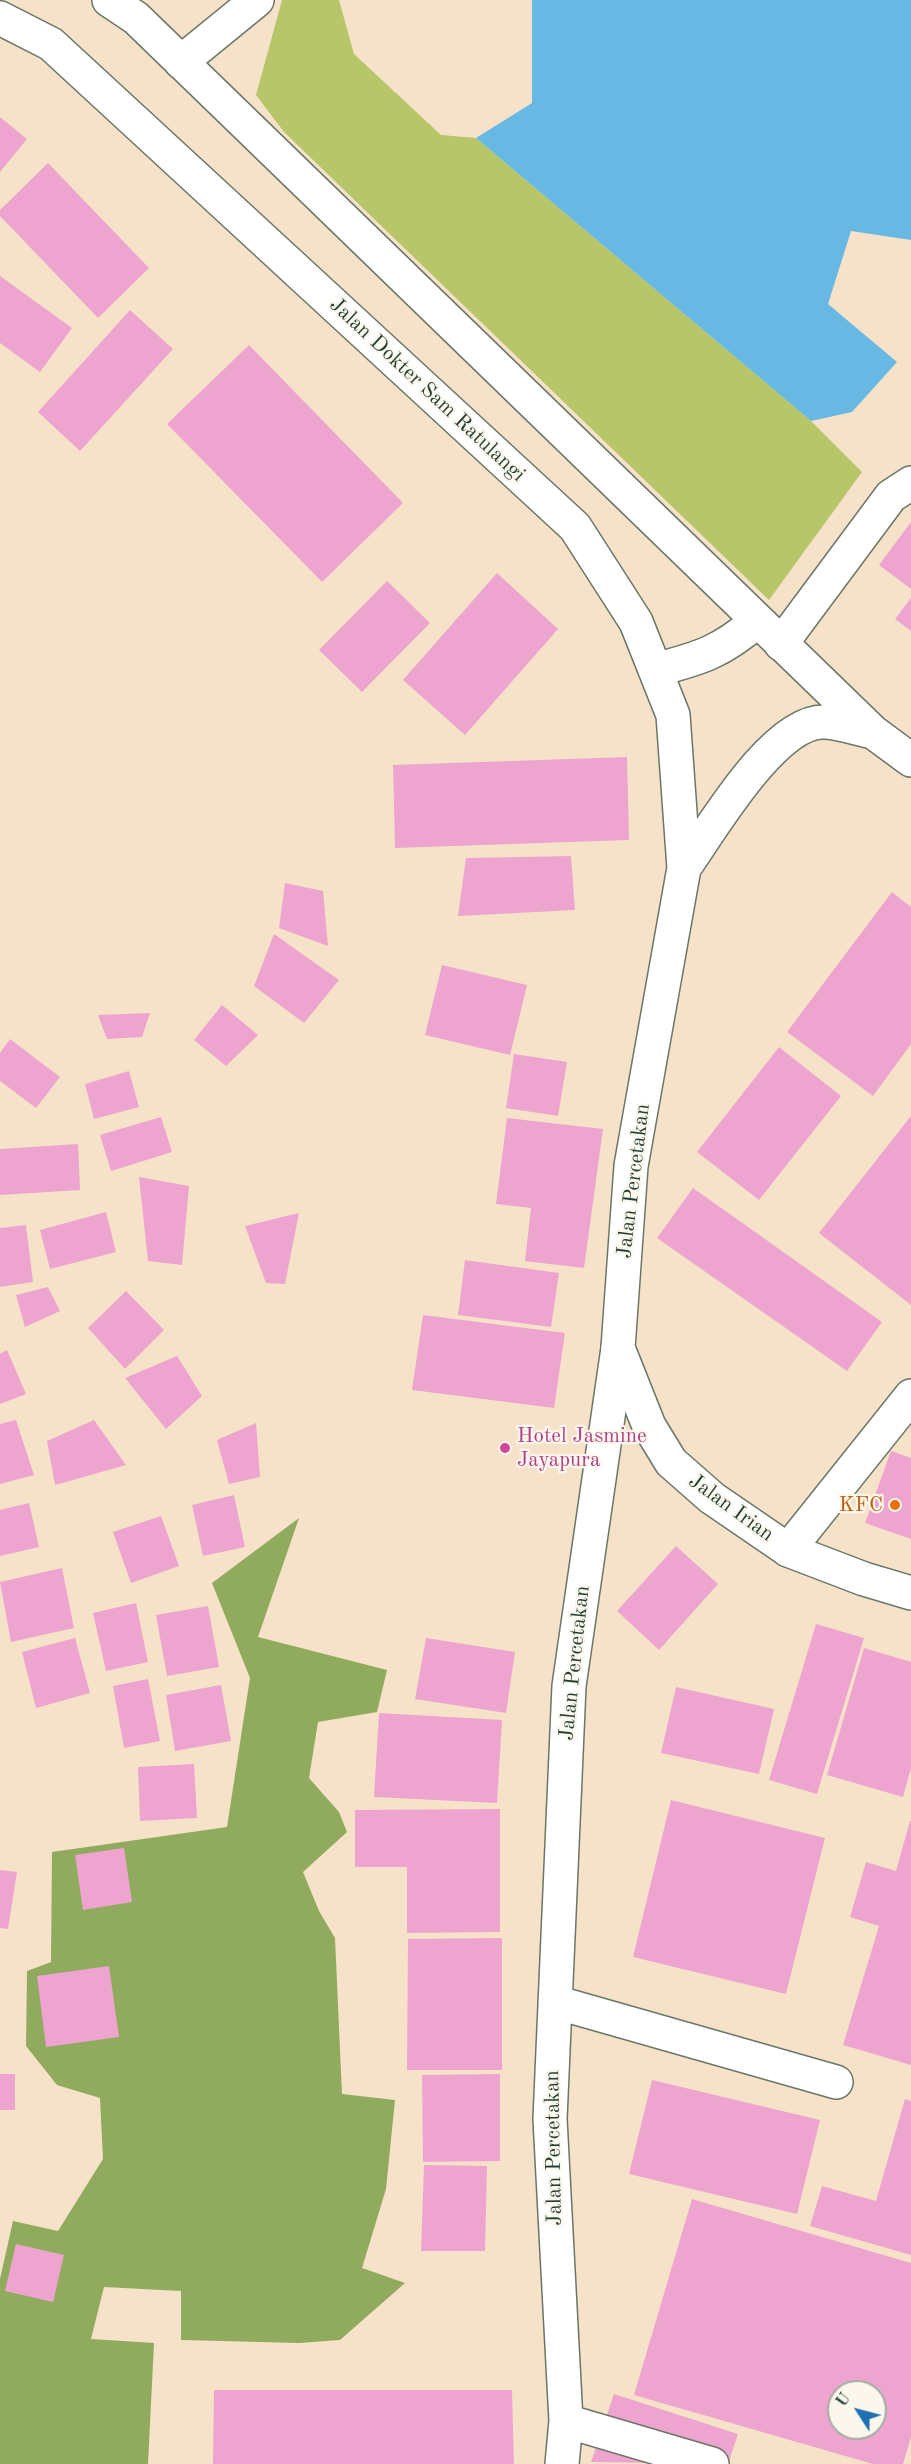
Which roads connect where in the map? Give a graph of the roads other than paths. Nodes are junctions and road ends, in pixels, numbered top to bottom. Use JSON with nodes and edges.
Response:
{"nodes":[{"id":1,"x":109,"y":0,"type":"edge"},
{"id":2,"x":257,"y":0,"type":"edge"},
{"id":3,"x":0,"y":18,"type":"edge"},
{"id":4,"x":182,"y":62,"type":"junction"},
{"id":5,"x":911,"y":483,"type":"edge"},
{"id":6,"x":757,"y":621,"type":"junction"},
{"id":7,"x":781,"y":644,"type":"junction"},
{"id":8,"x":655,"y":670,"type":"junction"},
{"id":9,"x":873,"y":732,"type":"junction"},
{"id":10,"x":911,"y":759,"type":"edge"},
{"id":11,"x":684,"y":868,"type":"junction"},
{"id":12,"x":618,"y":1348,"type":"junction"},
{"id":13,"x":911,"y":1396,"type":"edge"},
{"id":14,"x":788,"y":1550,"type":"junction"},
{"id":15,"x":911,"y":1593,"type":"edge"},
{"id":16,"x":555,"y":2002,"type":"junction"},
{"id":17,"x":836,"y":2082,"type":"dead end"},
{"id":18,"x":566,"y":2421,"type":"junction"},
{"id":19,"x":637,"y":2453,"type":"edge"},
{"id":20,"x":562,"y":2464,"type":"edge"},
{"id":21,"x":712,"y":2464,"type":"edge"}],
"edges":[{"from":1,"to":4,"type":"main road"},
{"from":2,"to":4,"type":"main road"},
{"from":3,"to":8,"type":"main road","name":"Jalan Dokter Sam Ratulangi"},
{"from":4,"to":6,"type":"main road"},
{"from":5,"to":7,"type":"main road"},
{"from":6,"to":7,"type":"main road"},
{"from":6,"to":8,"type":"main road"},
{"from":7,"to":9,"type":"main road"},
{"from":8,"to":11,"type":"main road","name":"Jalan Dokter Sam Ratulangi"},
{"from":9,"to":10,"type":"main road"},
{"from":9,"to":11,"type":"main road"},
{"from":11,"to":12,"type":"main road","name":"Jalan Percetakan"},
{"from":12,"to":14,"type":"main road","name":"Jalan Irian"},
{"from":12,"to":16,"type":"main road","name":"Jalan Percetakan"},
{"from":13,"to":14,"type":"main road"},
{"from":14,"to":15,"type":"main road","name":"Jalan Irian"},
{"from":16,"to":17,"type":"main road"},
{"from":16,"to":18,"type":"main road","name":"Jalan Percetakan"},
{"from":18,"to":19,"type":"main road"},
{"from":18,"to":20,"type":"main road","name":"Jalan Percetakan"},
{"from":19,"to":21,"type":"main road"}]}
